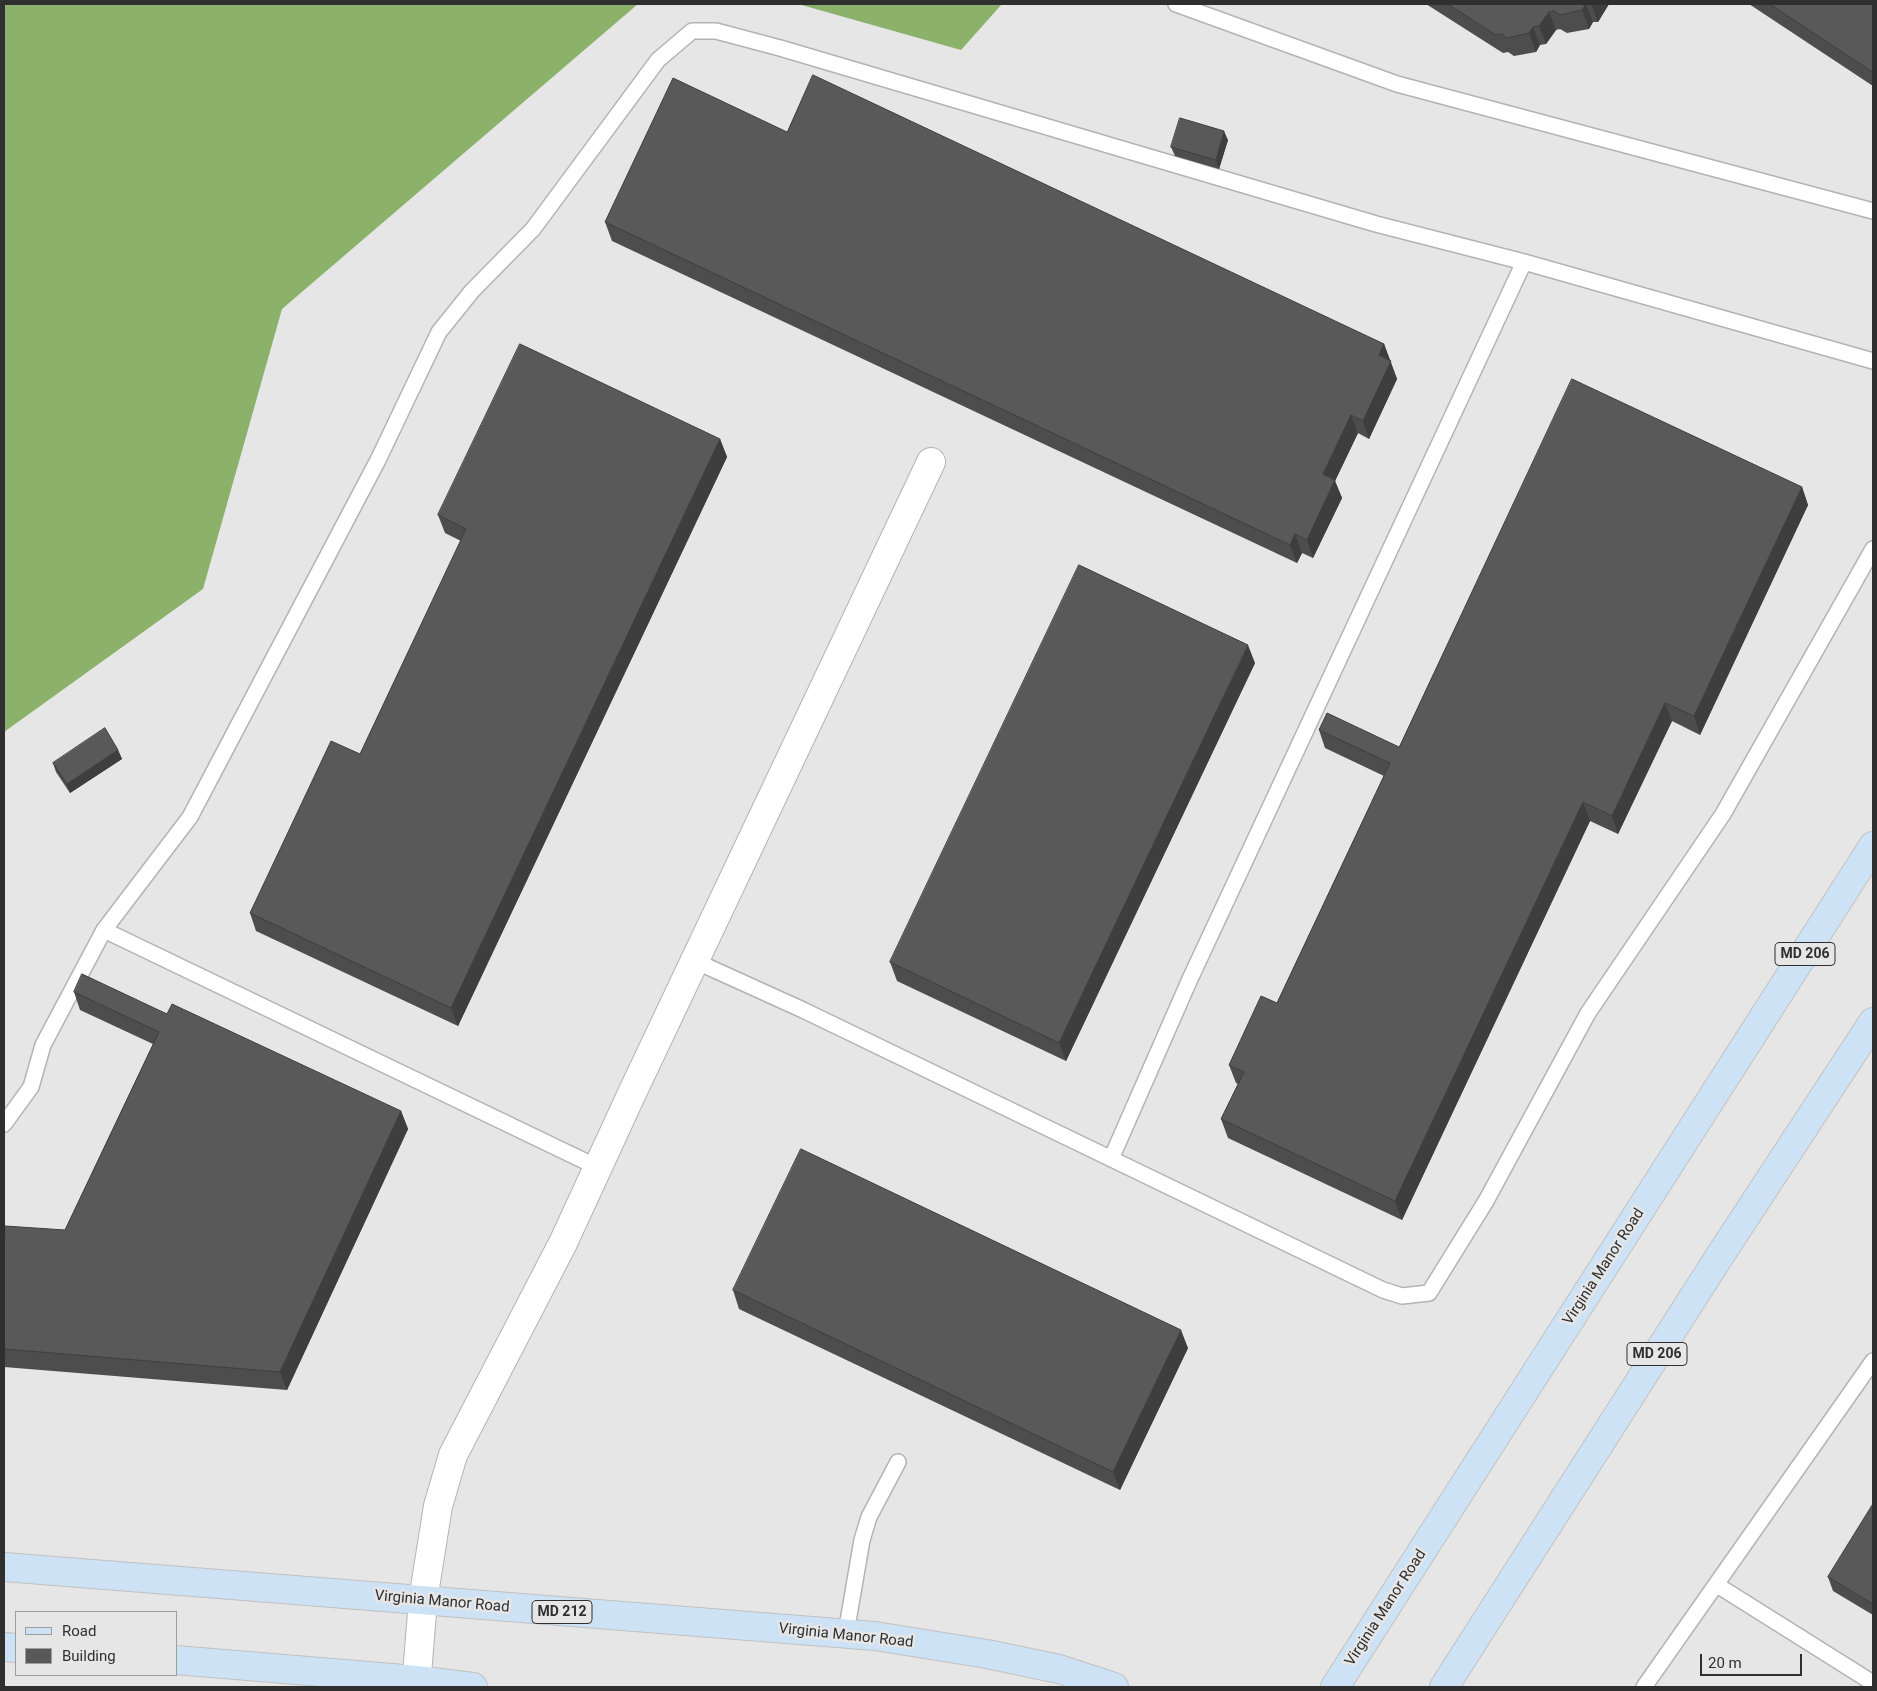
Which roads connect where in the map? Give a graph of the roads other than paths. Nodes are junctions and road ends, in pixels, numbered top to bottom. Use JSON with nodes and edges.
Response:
{"nodes":[{"id":1,"x":1176,"y":4,"type":"edge"},
{"id":2,"x":1873,"y":211,"type":"edge"},
{"id":3,"x":1524,"y":262,"type":"junction"},
{"id":4,"x":1873,"y":361,"type":"edge"},
{"id":5,"x":931,"y":462,"type":"dead end"},
{"id":6,"x":1873,"y":549,"type":"edge"},
{"id":7,"x":1873,"y":846,"type":"edge"},
{"id":8,"x":104,"y":930,"type":"junction"},
{"id":9,"x":695,"y":961,"type":"junction"},
{"id":10,"x":1873,"y":1022,"type":"edge"},
{"id":11,"x":4,"y":1124,"type":"edge"},
{"id":12,"x":1111,"y":1159,"type":"junction"},
{"id":13,"x":599,"y":1168,"type":"junction"},
{"id":14,"x":1873,"y":1361,"type":"edge"},
{"id":15,"x":898,"y":1462,"type":"dead end"},
{"id":16,"x":4,"y":1567,"type":"edge"},
{"id":17,"x":1717,"y":1585,"type":"junction"},
{"id":18,"x":423,"y":1600,"type":"junction"},
{"id":19,"x":846,"y":1634,"type":"junction"},
{"id":20,"x":178,"y":1660,"type":"edge"},
{"id":21,"x":1873,"y":1683,"type":"edge"},
{"id":22,"x":416,"y":1684,"type":"edge"},
{"id":23,"x":473,"y":1687,"type":"edge"},
{"id":24,"x":1114,"y":1687,"type":"edge"},
{"id":25,"x":1335,"y":1687,"type":"edge"},
{"id":26,"x":1444,"y":1687,"type":"edge"},
{"id":27,"x":1644,"y":1687,"type":"edge"}],
"edges":[{"from":1,"to":2,"type":"lane"},
{"from":3,"to":4,"type":"lane"},
{"from":3,"to":8,"type":"lane"},
{"from":3,"to":12,"type":"lane"},
{"from":5,"to":9,"type":"street"},
{"from":6,"to":12,"type":"lane"},
{"from":7,"to":25,"type":"main road","name":"Virginia Manor Road","number":"MD 206"},
{"from":8,"to":11,"type":"lane"},
{"from":8,"to":13,"type":"lane"},
{"from":9,"to":12,"type":"lane"},
{"from":9,"to":13,"type":"street"},
{"from":10,"to":26,"type":"main road","number":"MD 206"},
{"from":13,"to":18,"type":"street"},
{"from":14,"to":17,"type":"lane"},
{"from":15,"to":19,"type":"lane"},
{"from":16,"to":18,"type":"main road","name":"Virginia Manor Road","number":"MD 212"},
{"from":17,"to":21,"type":"lane"},
{"from":17,"to":27,"type":"lane"},
{"from":18,"to":19,"type":"main road","name":"Virginia Manor Road","number":"MD 212"},
{"from":18,"to":22,"type":"street"},
{"from":19,"to":24,"type":"main road","name":"Virginia Manor Road","number":"MD 212"},
{"from":20,"to":22,"type":"main road"},
{"from":22,"to":23,"type":"main road"}]}
